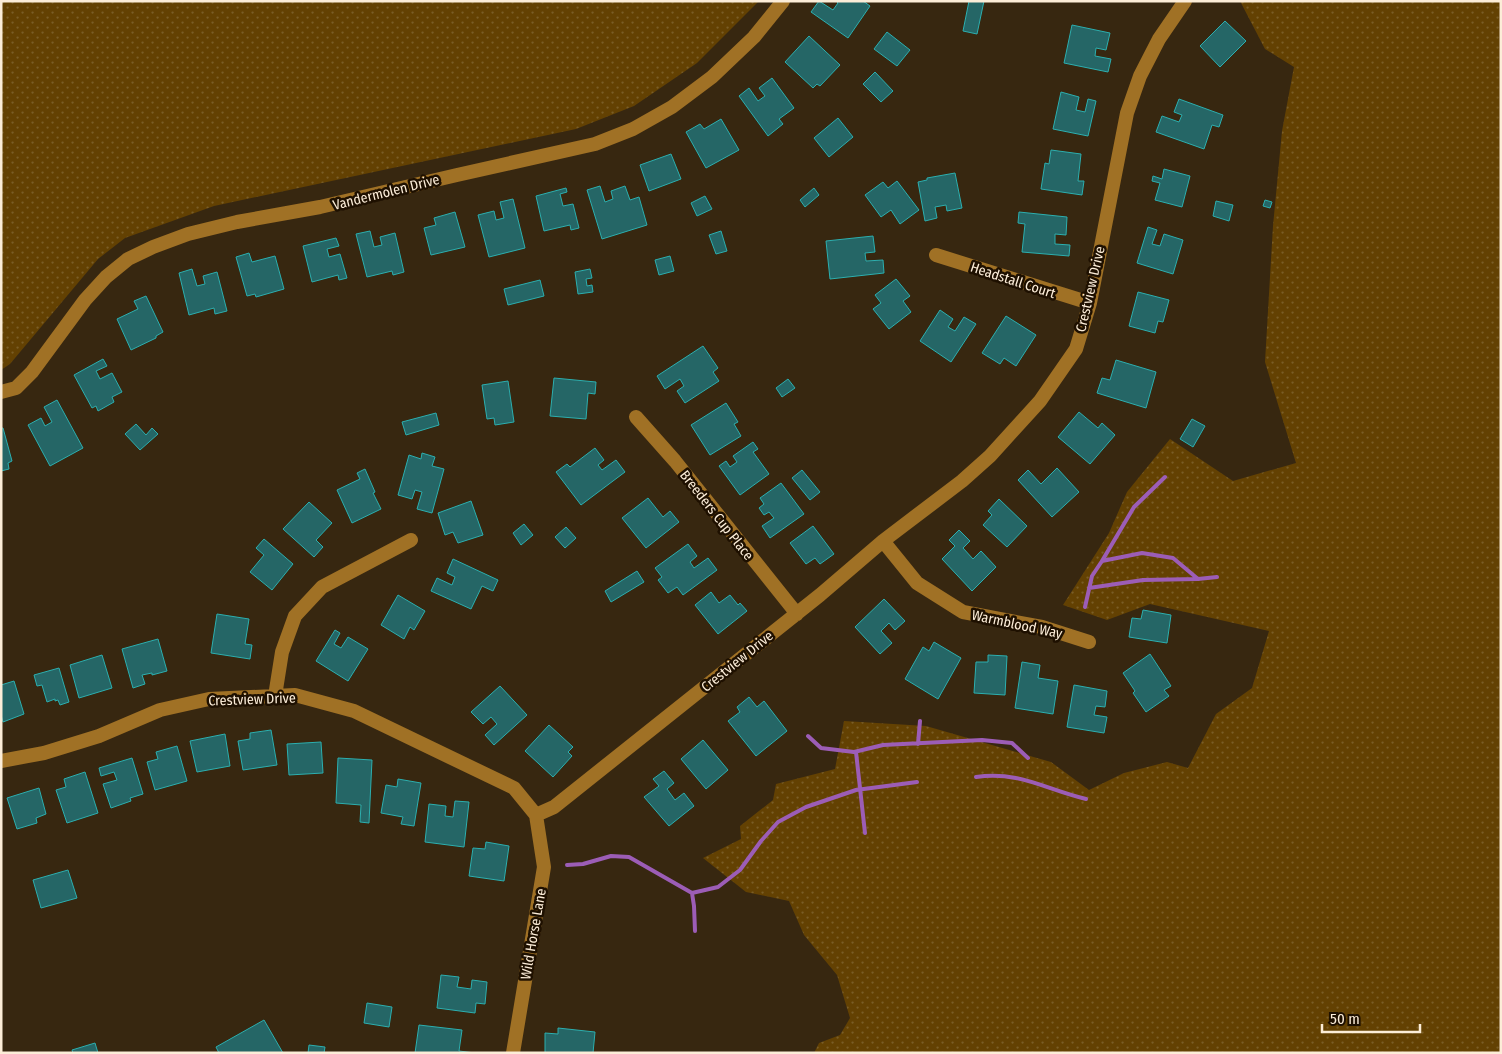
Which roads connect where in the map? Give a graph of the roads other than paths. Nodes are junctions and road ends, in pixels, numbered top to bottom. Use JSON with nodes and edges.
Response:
{"nodes":[{"id":1,"x":783,"y":1,"type":"edge"},
{"id":2,"x":1184,"y":1,"type":"edge"},
{"id":3,"x":936,"y":256,"type":"dead end"},
{"id":4,"x":1090,"y":303,"type":"junction"},
{"id":5,"x":1,"y":392,"type":"edge"},
{"id":6,"x":636,"y":417,"type":"dead end"},
{"id":7,"x":411,"y":540,"type":"dead end"},
{"id":8,"x":883,"y":540,"type":"junction"},
{"id":9,"x":796,"y":614,"type":"junction"},
{"id":10,"x":1090,"y":642,"type":"dead end"},
{"id":11,"x":275,"y":696,"type":"junction"},
{"id":12,"x":1,"y":761,"type":"edge"},
{"id":13,"x":536,"y":815,"type":"junction"},
{"id":14,"x":512,"y":1053,"type":"edge"}],
"edges":[{"from":1,"to":5,"type":"street","name":"Vandermolen Drive"},
{"from":2,"to":4,"type":"street","name":"Crestview Drive"},
{"from":3,"to":4,"type":"street","name":"Headstall Court"},
{"from":4,"to":8,"type":"street","name":"Crestview Drive"},
{"from":6,"to":9,"type":"street","name":"Breeders Cup Place"},
{"from":7,"to":11,"type":"street"},
{"from":8,"to":9,"type":"street","name":"Crestview Drive"},
{"from":8,"to":10,"type":"street","name":"Warmblood Way"},
{"from":9,"to":13,"type":"street","name":"Crestview Drive"},
{"from":11,"to":12,"type":"street","name":"Crestview Drive"},
{"from":11,"to":13,"type":"street","name":"Crestview Drive"},
{"from":13,"to":14,"type":"street","name":"Wild Horse Lane"}]}
